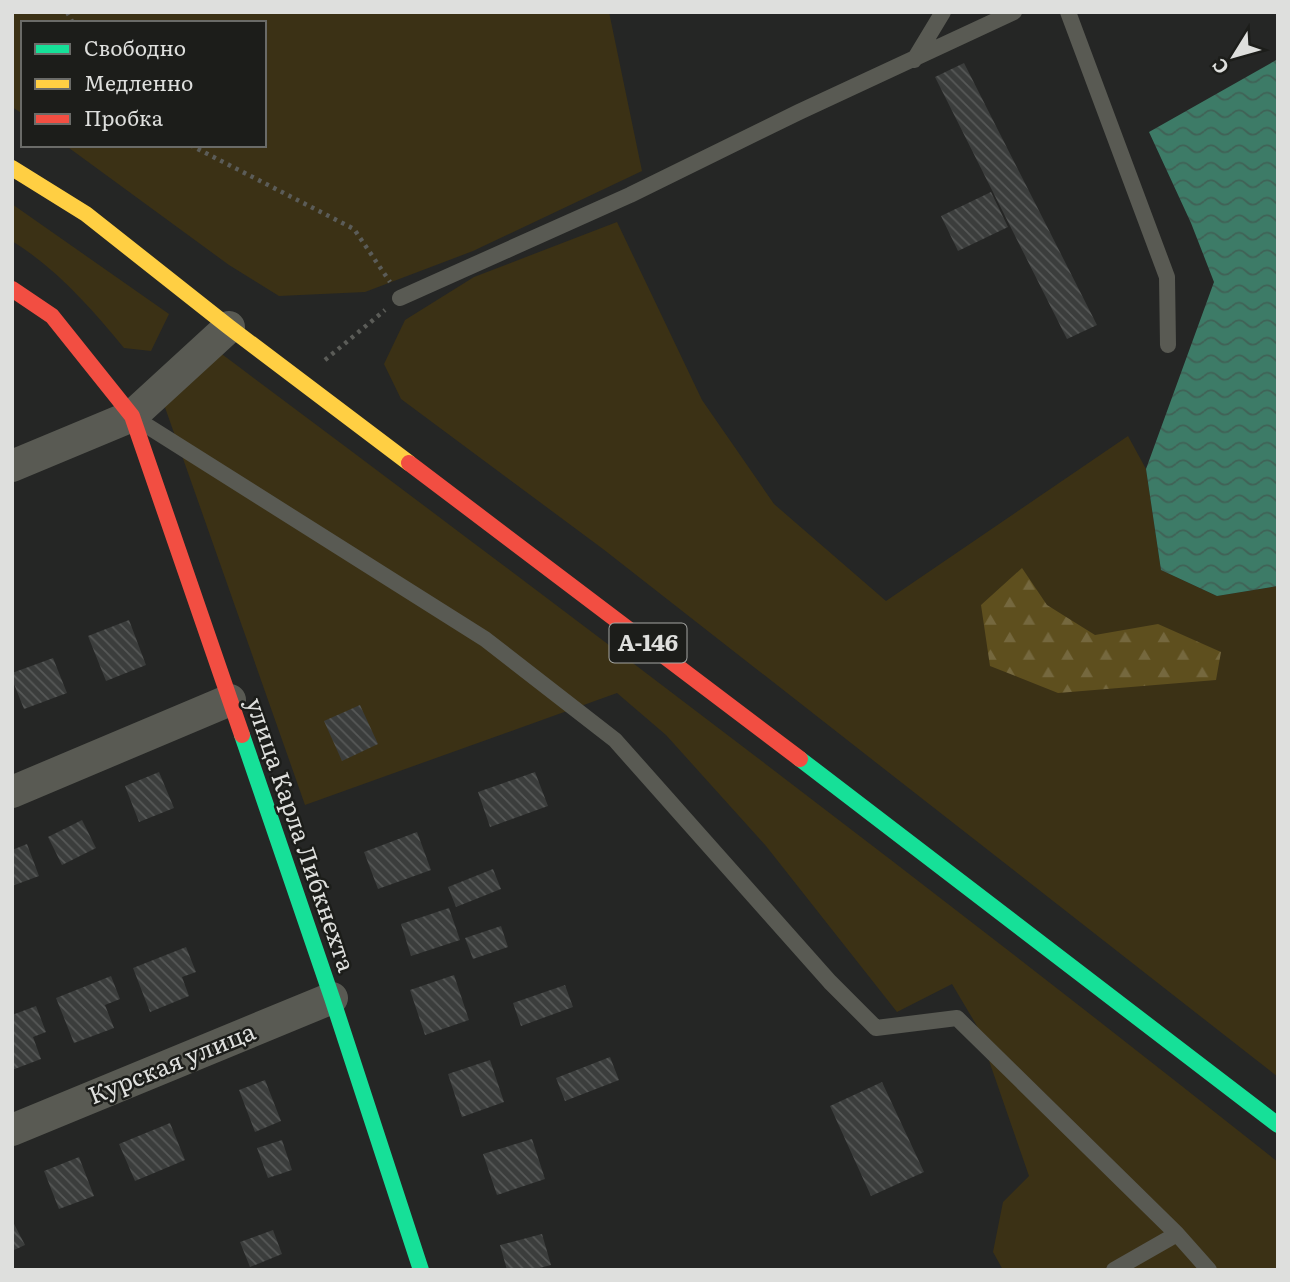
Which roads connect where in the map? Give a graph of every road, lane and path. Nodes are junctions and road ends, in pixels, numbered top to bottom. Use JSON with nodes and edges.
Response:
{"nodes":[{"id":1,"x":943,"y":12,"type":"edge"},
{"id":2,"x":1014,"y":12,"type":"edge"},
{"id":3,"x":1068,"y":12,"type":"edge"},
{"id":4,"x":914,"y":60,"type":"junction"},
{"id":5,"x":194,"y":147,"type":"edge"},
{"id":6,"x":12,"y":168,"type":"edge"},
{"id":7,"x":12,"y":289,"type":"edge"},
{"id":8,"x":400,"y":298,"type":"junction"},
{"id":9,"x":229,"y":327,"type":"junction"},
{"id":10,"x":1168,"y":345,"type":"dead end"},
{"id":11,"x":300,"y":381,"type":"junction"},
{"id":12,"x":132,"y":416,"type":"junction"},
{"id":13,"x":12,"y":466,"type":"edge"},
{"id":14,"x":230,"y":700,"type":"junction"},
{"id":15,"x":12,"y":792,"type":"edge"},
{"id":16,"x":332,"y":998,"type":"junction"},
{"id":17,"x":1278,"y":1125,"type":"edge"},
{"id":18,"x":12,"y":1130,"type":"edge"},
{"id":19,"x":1177,"y":1234,"type":"junction"},
{"id":20,"x":421,"y":1270,"type":"edge"},
{"id":21,"x":1114,"y":1270,"type":"edge"},
{"id":22,"x":1209,"y":1270,"type":"edge"}],
"edges":[{"from":1,"to":4,"type":"lane"},
{"from":2,"to":4,"type":"lane"},
{"from":3,"to":10,"type":"lane"},
{"from":4,"to":8,"type":"lane"},
{"from":5,"to":8,"type":"path"},
{"from":6,"to":9,"type":"main road","number":"А-146"},
{"from":7,"to":12,"type":"main road","name":"улица Карла Либкнехта"},
{"from":8,"to":11,"type":"path"},
{"from":9,"to":11,"type":"main road","number":"А-146"},
{"from":9,"to":12,"type":"street"},
{"from":11,"to":17,"type":"main road","number":"А-146"},
{"from":12,"to":13,"type":"street"},
{"from":12,"to":14,"type":"main road","name":"улица Карла Либкнехта"},
{"from":12,"to":19,"type":"lane"},
{"from":14,"to":15,"type":"street"},
{"from":14,"to":16,"type":"main road","name":"улица Карла Либкнехта"},
{"from":16,"to":18,"type":"street","name":"Курская улица"},
{"from":16,"to":20,"type":"main road","name":"улица Карла Либкнехта"},
{"from":19,"to":21,"type":"lane"},
{"from":19,"to":22,"type":"lane"}]}
